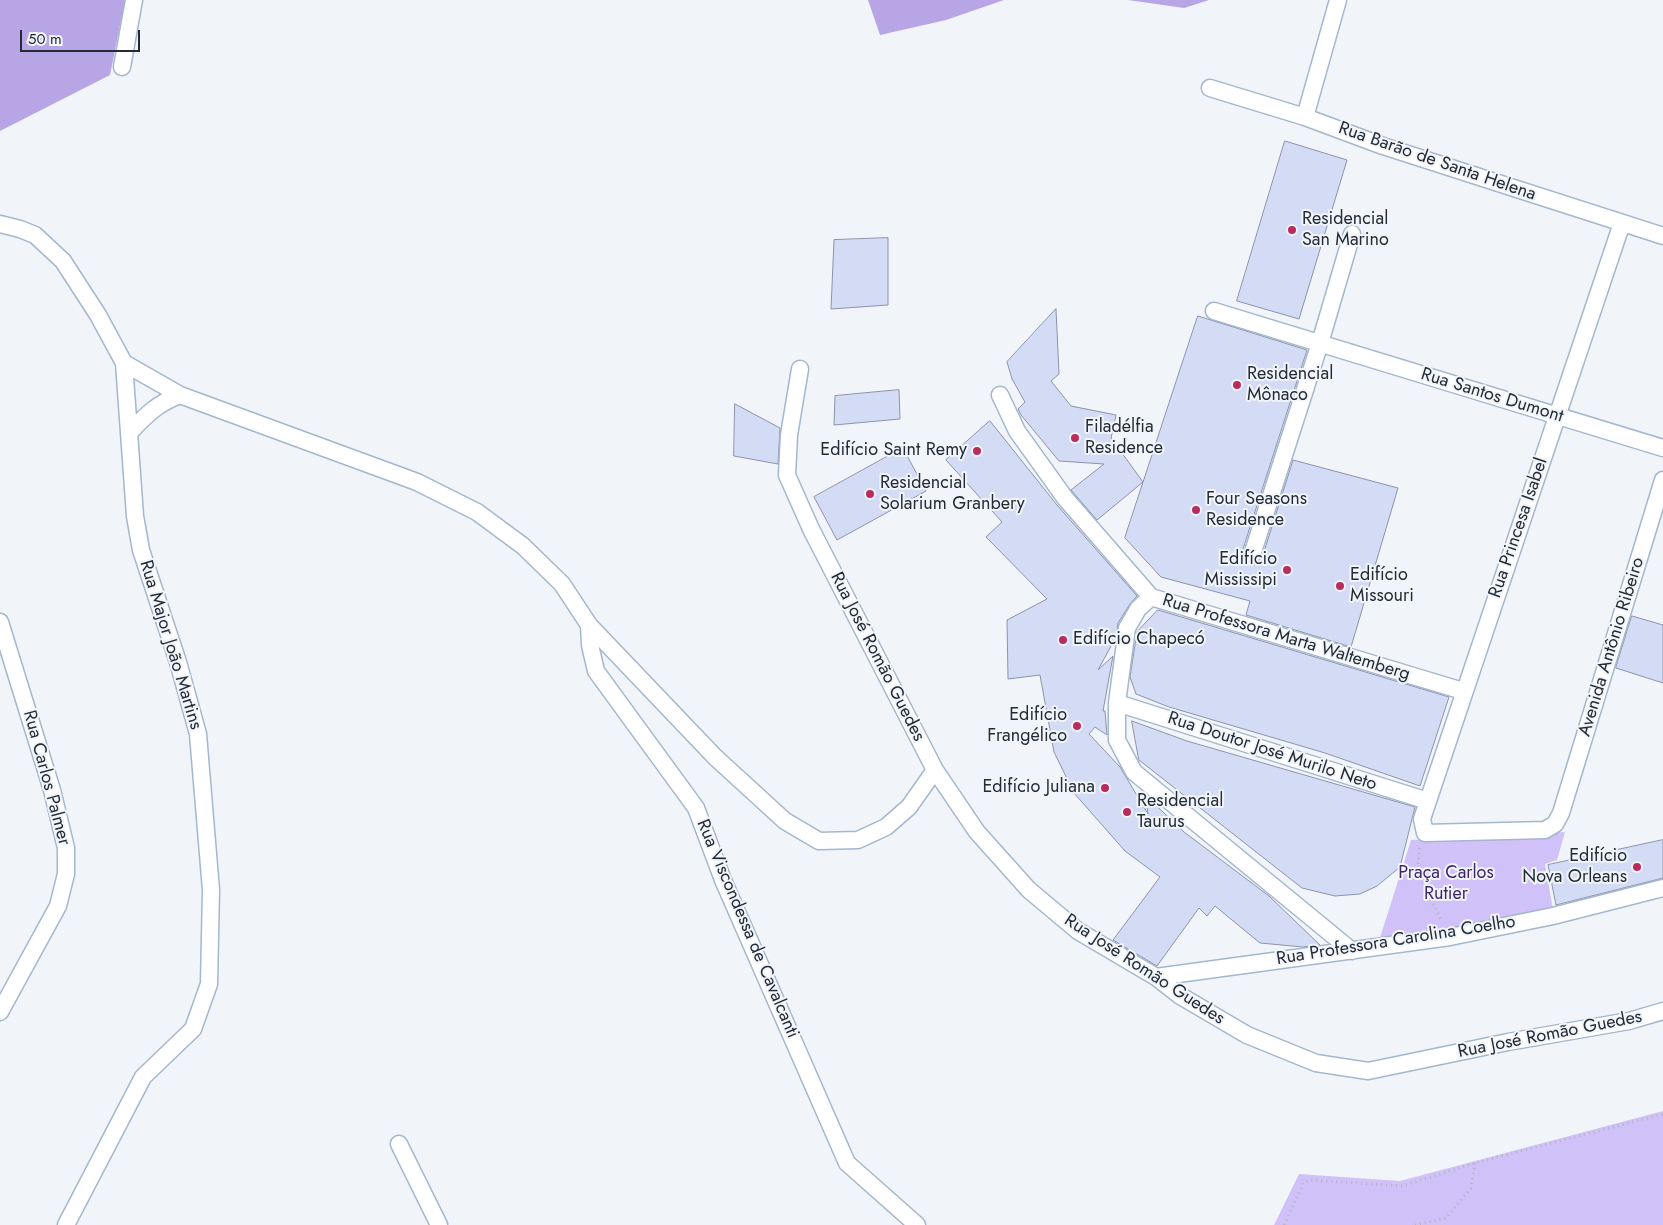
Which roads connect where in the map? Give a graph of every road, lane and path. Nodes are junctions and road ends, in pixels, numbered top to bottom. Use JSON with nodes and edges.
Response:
{"nodes":[{"id":1,"x":134,"y":0,"type":"edge"},
{"id":2,"x":1338,"y":0,"type":"edge"},
{"id":3,"x":122,"y":67,"type":"dead end"},
{"id":4,"x":1210,"y":88,"type":"dead end"},
{"id":5,"x":1305,"y":117,"type":"junction"},
{"id":6,"x":1622,"y":223,"type":"junction"},
{"id":7,"x":1,"y":224,"type":"edge"},
{"id":8,"x":1352,"y":234,"type":"dead end"},
{"id":9,"x":1663,"y":236,"type":"edge"},
{"id":10,"x":1214,"y":311,"type":"dead end"},
{"id":11,"x":1320,"y":343,"type":"junction"},
{"id":12,"x":124,"y":363,"type":"junction"},
{"id":13,"x":800,"y":369,"type":"dead end"},
{"id":14,"x":180,"y":395,"type":"junction"},
{"id":15,"x":1000,"y":395,"type":"dead end"},
{"id":16,"x":1557,"y":416,"type":"junction"},
{"id":17,"x":130,"y":432,"type":"junction"},
{"id":18,"x":1663,"y":448,"type":"edge"},
{"id":19,"x":1663,"y":480,"type":"edge"},
{"id":20,"x":1252,"y":556,"type":"dead end"},
{"id":21,"x":1151,"y":597,"type":"junction"},
{"id":22,"x":0,"y":622,"type":"edge"},
{"id":23,"x":589,"y":625,"type":"junction"},
{"id":24,"x":1463,"y":690,"type":"junction"},
{"id":25,"x":1117,"y":703,"type":"junction"},
{"id":26,"x":935,"y":770,"type":"junction"},
{"id":27,"x":1428,"y":801,"type":"junction"},
{"id":28,"x":1425,"y":833,"type":"junction"},
{"id":29,"x":1663,"y":888,"type":"edge"},
{"id":30,"x":1450,"y":937,"type":"junction"},
{"id":31,"x":1352,"y":951,"type":"junction"},
{"id":32,"x":1156,"y":977,"type":"junction"},
{"id":33,"x":1663,"y":1011,"type":"edge"},
{"id":34,"x":0,"y":1012,"type":"edge"},
{"id":35,"x":1663,"y":1114,"type":"edge"},
{"id":36,"x":399,"y":1144,"type":"dead end"},
{"id":37,"x":1475,"y":1163,"type":"junction"},
{"id":38,"x":66,"y":1225,"type":"edge"},
{"id":39,"x":439,"y":1225,"type":"edge"},
{"id":40,"x":917,"y":1225,"type":"edge"},
{"id":41,"x":1284,"y":1225,"type":"edge"},
{"id":42,"x":1415,"y":1225,"type":"edge"}],
"edges":[{"from":1,"to":3,"type":"street"},
{"from":2,"to":5,"type":"street"},
{"from":4,"to":5,"type":"street","name":"Rua Barão de Santa Helena"},
{"from":5,"to":6,"type":"street","name":"Rua Barão de Santa Helena"},
{"from":6,"to":9,"type":"street","name":"Rua Barão de Santa Helena"},
{"from":6,"to":16,"type":"street","name":"Rua Princesa Isabel"},
{"from":7,"to":12,"type":"street","name":"Rua Major João Martins"},
{"from":8,"to":11,"type":"street"},
{"from":10,"to":11,"type":"street","name":"Rua Santos Dumont"},
{"from":11,"to":16,"type":"street","name":"Rua Santos Dumont"},
{"from":11,"to":20,"type":"street"},
{"from":12,"to":14,"type":"street"},
{"from":12,"to":17,"type":"street","name":"Rua Major João Martins"},
{"from":13,"to":26,"type":"street","name":"Rua José Romão Guedes"},
{"from":14,"to":17,"type":"street"},
{"from":14,"to":23,"type":"street"},
{"from":15,"to":21,"type":"street","name":"Rua Professora Marta Waltemberg"},
{"from":16,"to":18,"type":"street","name":"Rua Santos Dumont"},
{"from":16,"to":24,"type":"street","name":"Rua Princesa Isabel"},
{"from":17,"to":38,"type":"street","name":"Rua Major João Martins"},
{"from":19,"to":28,"type":"street","name":"Avenida Antônio Ribeiro"},
{"from":21,"to":24,"type":"street","name":"Rua Professora Marta Waltemberg"},
{"from":21,"to":25,"type":"street"},
{"from":22,"to":34,"type":"street","name":"Rua Carlos Palmer"},
{"from":23,"to":26,"type":"street"},
{"from":23,"to":40,"type":"street","name":"Rua Viscondessa de Cavalcanti"},
{"from":24,"to":27,"type":"street","name":"Rua Princesa Isabel"},
{"from":25,"to":27,"type":"street","name":"Rua Doutor José Murilo Neto"},
{"from":25,"to":31,"type":"street"},
{"from":26,"to":32,"type":"street","name":"Rua José Romão Guedes"},
{"from":27,"to":28,"type":"street","name":"Rua Princesa Isabel"},
{"from":28,"to":30,"type":"path"},
{"from":29,"to":30,"type":"street","name":"Rua Professora Carolina Coelho"},
{"from":30,"to":31,"type":"street","name":"Rua Professora Carolina Coelho"},
{"from":31,"to":32,"type":"street","name":"Rua Professora Carolina Coelho"},
{"from":32,"to":33,"type":"street","name":"Rua José Romão Guedes"},
{"from":35,"to":37,"type":"path"},
{"from":36,"to":39,"type":"street"},
{"from":37,"to":41,"type":"path"},
{"from":37,"to":42,"type":"path"}]}
